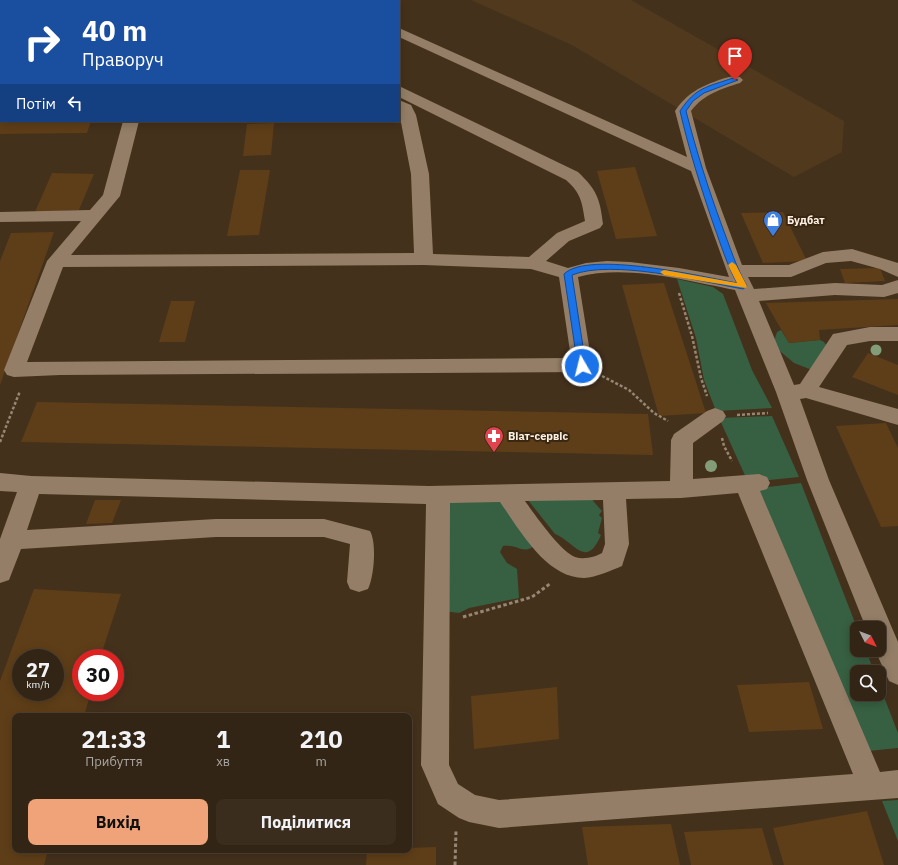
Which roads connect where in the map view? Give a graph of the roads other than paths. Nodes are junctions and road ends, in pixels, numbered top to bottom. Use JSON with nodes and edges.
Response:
{"nodes":[{"id":1,"x":400,"y":32,"type":"edge"},
{"id":2,"x":735,"y":80,"type":"dead end"},
{"id":3,"x":400,"y":91,"type":"edge"},
{"id":4,"x":400,"y":106,"type":"edge"},
{"id":5,"x":131,"y":122,"type":"edge"},
{"id":6,"x":698,"y":168,"type":"junction"},
{"id":7,"x":96,"y":215,"type":"junction"},
{"id":8,"x":0,"y":217,"type":"edge"},
{"id":9,"x":424,"y":259,"type":"junction"},
{"id":10,"x":56,"y":261,"type":"junction"},
{"id":11,"x":533,"y":263,"type":"junction"},
{"id":12,"x":898,"y":271,"type":"edge"},
{"id":13,"x":568,"y":274,"type":"junction"},
{"id":14,"x":741,"y":285,"type":"junction"},
{"id":15,"x":898,"y":286,"type":"edge"},
{"id":16,"x":898,"y":334,"type":"edge"},
{"id":17,"x":797,"y":392,"type":"junction"},
{"id":18,"x":715,"y":416,"type":"road end"},
{"id":19,"x":898,"y":417,"type":"edge"},
{"id":20,"x":0,"y":482,"type":"edge"},
{"id":21,"x":31,"y":485,"type":"junction"},
{"id":22,"x":681,"y":489,"type":"junction"},
{"id":23,"x":614,"y":491,"type":"junction"},
{"id":24,"x":506,"y":493,"type":"junction"},
{"id":25,"x":438,"y":495,"type":"junction"},
{"id":26,"x":12,"y":540,"type":"junction"},
{"id":27,"x":0,"y":573,"type":"edge"},
{"id":28,"x":359,"y":582,"type":"dead end"},
{"id":29,"x":898,"y":673,"type":"edge"},
{"id":30,"x":885,"y":785,"type":"edge"}],
"edges":[{"from":1,"to":6,"type":"street"},
{"from":2,"to":6,"type":"street"},
{"from":3,"to":11,"type":"street"},
{"from":4,"to":9,"type":"street"},
{"from":5,"to":7,"type":"street"},
{"from":6,"to":14,"type":"street"},
{"from":7,"to":8,"type":"street"},
{"from":7,"to":10,"type":"street"},
{"from":9,"to":10,"type":"street"},
{"from":9,"to":11,"type":"street"},
{"from":10,"to":13,"type":"street"},
{"from":11,"to":13,"type":"street"},
{"from":12,"to":14,"type":"street"},
{"from":13,"to":14,"type":"street"},
{"from":14,"to":15,"type":"street"},
{"from":14,"to":17,"type":"street"},
{"from":16,"to":17,"type":"street"},
{"from":17,"to":19,"type":"street"},
{"from":17,"to":29,"type":"street"},
{"from":18,"to":22,"type":"street"},
{"from":20,"to":21,"type":"street"},
{"from":21,"to":25,"type":"street"},
{"from":21,"to":26,"type":"street"},
{"from":22,"to":23,"type":"street"},
{"from":22,"to":30,"type":"street"},
{"from":23,"to":24,"type":"street"},
{"from":23,"to":24,"type":"street"},
{"from":24,"to":25,"type":"street"},
{"from":25,"to":30,"type":"street"},
{"from":26,"to":27,"type":"street"},
{"from":26,"to":28,"type":"street"}]}
